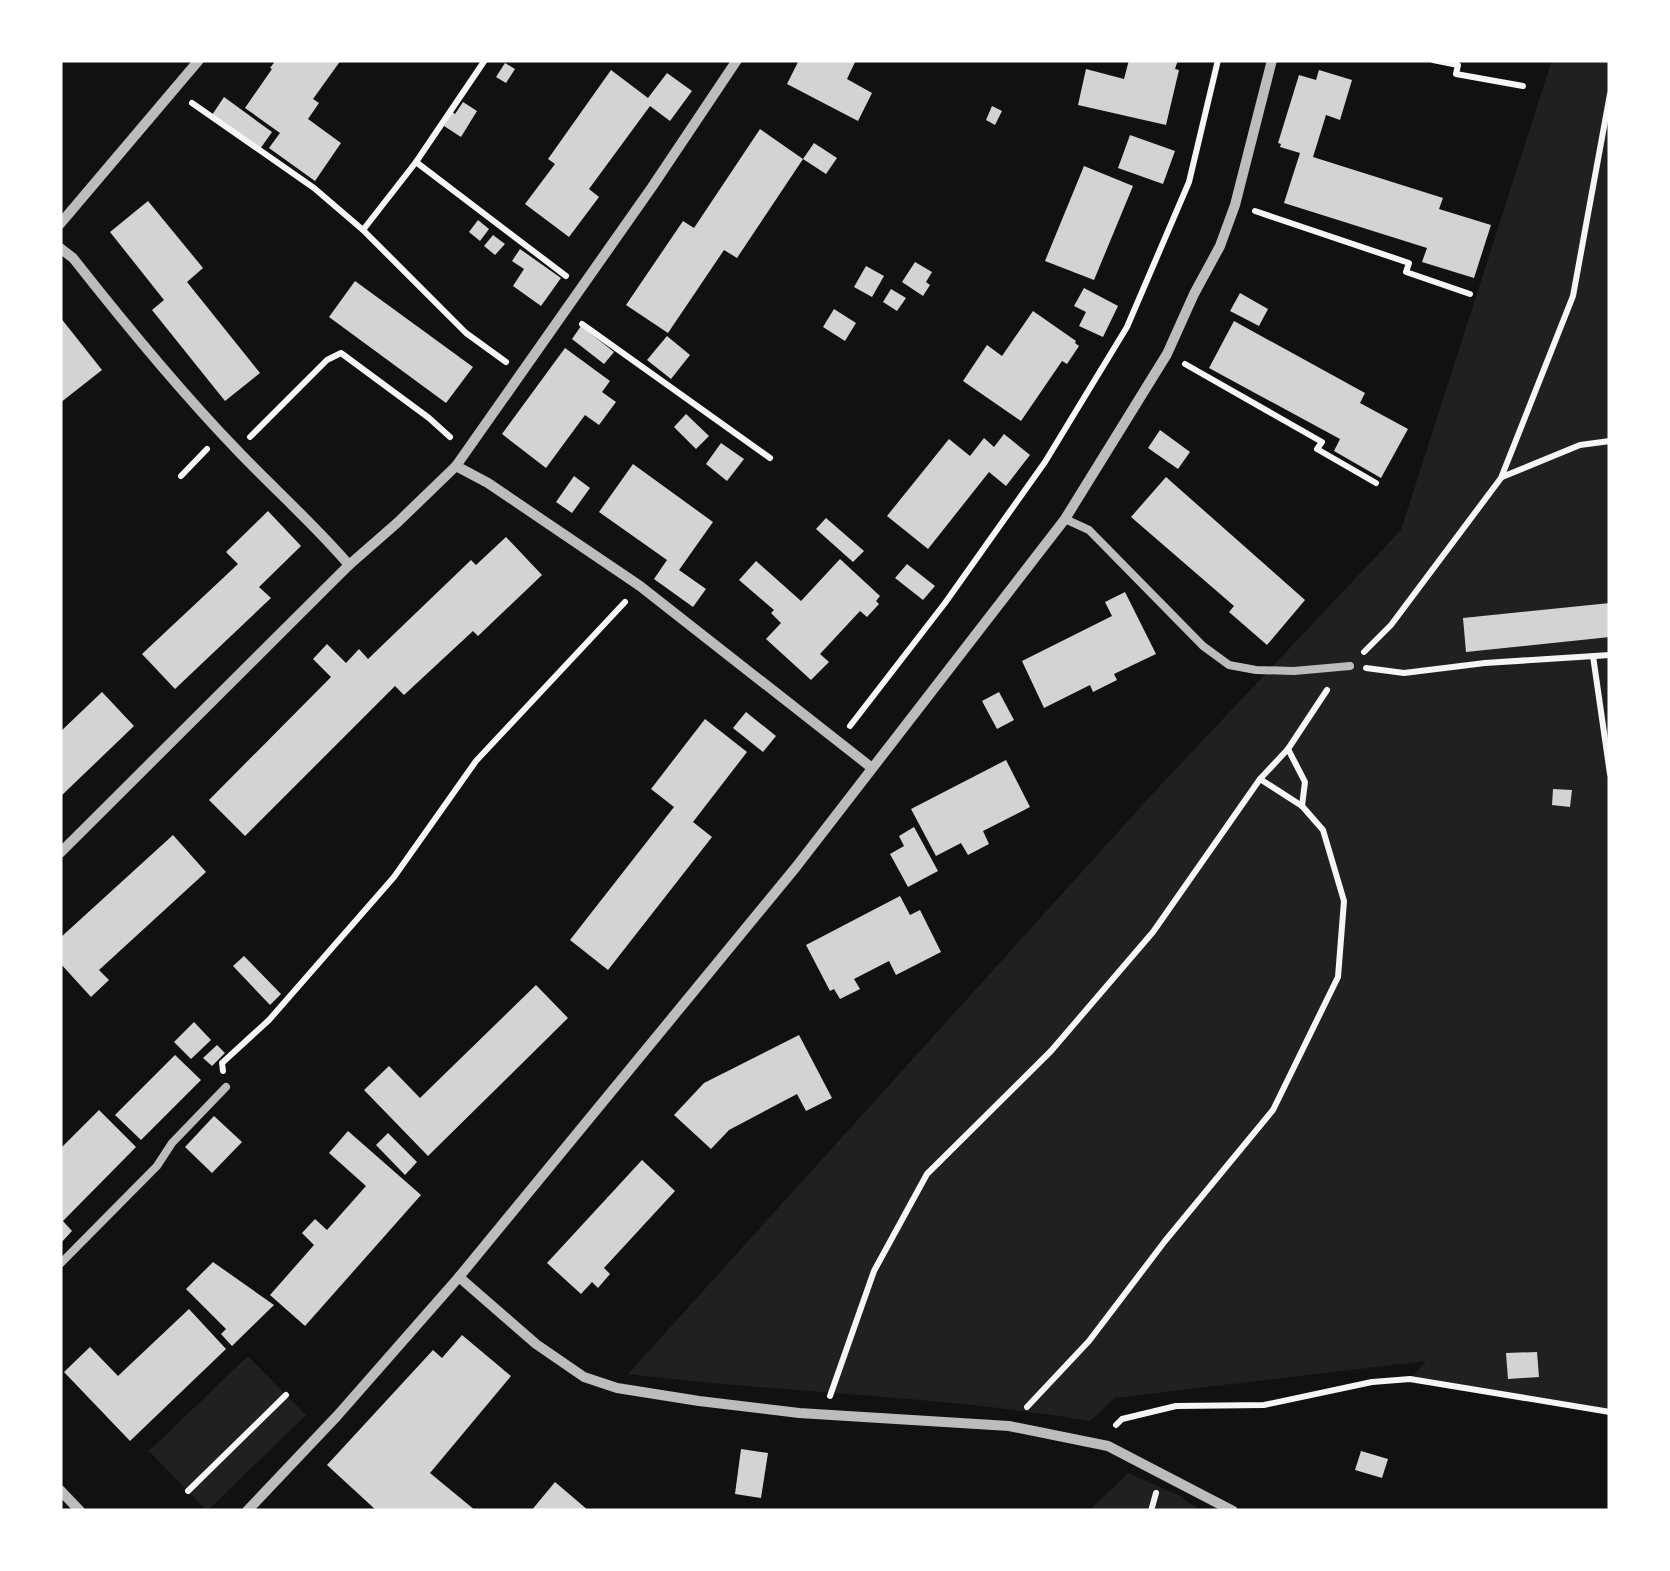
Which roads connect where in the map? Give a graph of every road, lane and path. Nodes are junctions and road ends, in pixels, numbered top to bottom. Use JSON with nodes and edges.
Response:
{"nodes":[{"id":1,"x":199,"y":60,"type":"edge"},
{"id":2,"x":485,"y":60,"type":"edge"},
{"id":3,"x":737,"y":60,"type":"edge"},
{"id":4,"x":1218,"y":60,"type":"edge"},
{"id":5,"x":1272,"y":60,"type":"edge"},
{"id":6,"x":1432,"y":60,"type":"edge"},
{"id":7,"x":177,"y":86,"type":"junction"},
{"id":8,"x":1523,"y":86,"type":"dead end"},
{"id":9,"x":1610,"y":94,"type":"edge"},
{"id":10,"x":416,"y":162,"type":"junction"},
{"id":11,"x":1235,"y":206,"type":"junction"},
{"id":12,"x":60,"y":224,"type":"edge"},
{"id":13,"x":363,"y":230,"type":"junction"},
{"id":14,"x":60,"y":248,"type":"edge"},
{"id":15,"x":581,"y":288,"type":"junction"},
{"id":16,"x":1470,"y":294,"type":"dead end"},
{"id":17,"x":565,"y":312,"type":"junction"},
{"id":18,"x":1167,"y":354,"type":"junction"},
{"id":19,"x":521,"y":374,"type":"junction"},
{"id":20,"x":222,"y":433,"type":"junction"},
{"id":21,"x":1610,"y":440,"type":"edge"},
{"id":22,"x":236,"y":449,"type":"junction"},
{"id":23,"x":466,"y":452,"type":"junction"},
{"id":24,"x":770,"y":458,"type":"dead end"},
{"id":25,"x":456,"y":466,"type":"junction"},
{"id":26,"x":181,"y":476,"type":"dead end"},
{"id":27,"x":1501,"y":478,"type":"junction"},
{"id":28,"x":1376,"y":483,"type":"dead end"},
{"id":29,"x":1065,"y":519,"type":"junction"},
{"id":30,"x":349,"y":564,"type":"junction"},
{"id":31,"x":640,"y":586,"type":"junction"},
{"id":32,"x":1610,"y":655,"type":"edge"},
{"id":33,"x":1593,"y":656,"type":"junction"},
{"id":34,"x":1350,"y":666,"type":"junction"},
{"id":35,"x":838,"y":742,"type":"junction"},
{"id":36,"x":1288,"y":749,"type":"junction"},
{"id":37,"x":872,"y":768,"type":"junction"},
{"id":38,"x":1610,"y":774,"type":"edge"},
{"id":39,"x":1260,"y":779,"type":"junction"},
{"id":40,"x":1302,"y":806,"type":"junction"},
{"id":41,"x":60,"y":852,"type":"edge"},
{"id":42,"x":226,"y":1087,"type":"joint"},
{"id":43,"x":60,"y":1264,"type":"edge"},
{"id":44,"x":459,"y":1277,"type":"junction"},
{"id":45,"x":286,"y":1395,"type":"dead end"},
{"id":46,"x":1610,"y":1412,"type":"edge"},
{"id":47,"x":826,"y":1414,"type":"junction"},
{"id":48,"x":1009,"y":1426,"type":"junction"},
{"id":49,"x":1108,"y":1446,"type":"junction"},
{"id":50,"x":60,"y":1490,"type":"edge"},
{"id":51,"x":188,"y":1491,"type":"dead end"},
{"id":52,"x":80,"y":1511,"type":"edge"},
{"id":53,"x":247,"y":1511,"type":"edge"},
{"id":54,"x":1234,"y":1511,"type":"edge"}],
"edges":[{"from":1,"to":7,"type":"street"},
{"from":2,"to":10,"type":"path"},
{"from":3,"to":15,"type":"street"},
{"from":4,"to":35,"type":"path"},
{"from":5,"to":11,"type":"street"},
{"from":6,"to":8,"type":"path"},
{"from":7,"to":12,"type":"street"},
{"from":7,"to":13,"type":"path"},
{"from":9,"to":27,"type":"path"},
{"from":10,"to":13,"type":"path"},
{"from":10,"to":15,"type":"path"},
{"from":11,"to":16,"type":"path"},
{"from":11,"to":18,"type":"street"},
{"from":13,"to":19,"type":"path"},
{"from":14,"to":20,"type":"street"},
{"from":15,"to":17,"type":"street"},
{"from":17,"to":19,"type":"street"},
{"from":17,"to":24,"type":"path"},
{"from":18,"to":28,"type":"path"},
{"from":18,"to":29,"type":"street"},
{"from":19,"to":23,"type":"street"},
{"from":20,"to":22,"type":"street"},
{"from":20,"to":26,"type":"path"},
{"from":21,"to":27,"type":"path"},
{"from":22,"to":23,"type":"path"},
{"from":22,"to":30,"type":"street"},
{"from":23,"to":25,"type":"street"},
{"from":25,"to":30,"type":"street"},
{"from":25,"to":31,"type":"street"},
{"from":27,"to":34,"type":"path"},
{"from":29,"to":34,"type":"lane"},
{"from":29,"to":37,"type":"street"},
{"from":30,"to":41,"type":"street"},
{"from":31,"to":35,"type":"street"},
{"from":31,"to":42,"type":"path"},
{"from":32,"to":33,"type":"path"},
{"from":33,"to":34,"type":"path"},
{"from":33,"to":38,"type":"path"},
{"from":34,"to":36,"type":"path"},
{"from":35,"to":37,"type":"street"},
{"from":36,"to":39,"type":"path"},
{"from":36,"to":40,"type":"path"},
{"from":37,"to":44,"type":"street"},
{"from":39,"to":40,"type":"path"},
{"from":39,"to":47,"type":"path"},
{"from":40,"to":48,"type":"path"},
{"from":42,"to":43,"type":"lane"},
{"from":44,"to":47,"type":"street"},
{"from":44,"to":53,"type":"street"},
{"from":45,"to":51,"type":"path"},
{"from":46,"to":49,"type":"path"},
{"from":47,"to":48,"type":"street"},
{"from":48,"to":49,"type":"street"},
{"from":49,"to":54,"type":"street"},
{"from":50,"to":52,"type":"street"}]}
